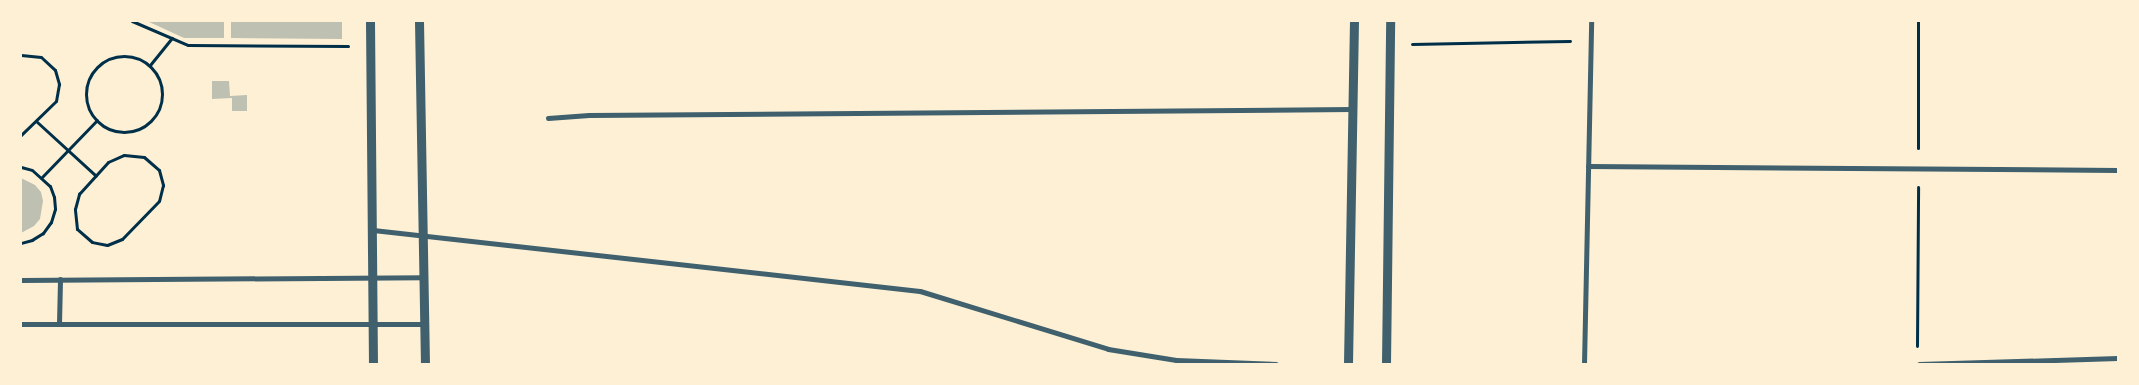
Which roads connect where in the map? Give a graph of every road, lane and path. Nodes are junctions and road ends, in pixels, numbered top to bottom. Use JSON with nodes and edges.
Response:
{"nodes":[{"id":1,"x":132,"y":21,"type":"edge"},
{"id":2,"x":370,"y":21,"type":"edge"},
{"id":3,"x":419,"y":21,"type":"edge"},
{"id":4,"x":1354,"y":21,"type":"edge"},
{"id":5,"x":1390,"y":21,"type":"edge"},
{"id":6,"x":1591,"y":21,"type":"edge"},
{"id":7,"x":1918,"y":21,"type":"edge"},
{"id":8,"x":172,"y":38,"type":"junction"},
{"id":9,"x":1591,"y":41,"type":"junction"},
{"id":10,"x":1389,"y":45,"type":"junction"},
{"id":11,"x":21,"y":55,"type":"edge"},
{"id":12,"x":348,"y":56,"type":"dead end"},
{"id":13,"x":150,"y":65,"type":"junction"},
{"id":14,"x":1352,"y":109,"type":"junction"},
{"id":15,"x":548,"y":118,"type":"dead end"},
{"id":16,"x":97,"y":120,"type":"junction"},
{"id":17,"x":36,"y":121,"type":"junction"},
{"id":18,"x":21,"y":136,"type":"edge"},
{"id":19,"x":68,"y":150,"type":"junction"},
{"id":20,"x":1588,"y":166,"type":"junction"},
{"id":21,"x":21,"y":167,"type":"edge"},
{"id":22,"x":1918,"y":168,"type":"junction"},
{"id":23,"x":2118,"y":170,"type":"edge"},
{"id":24,"x":96,"y":176,"type":"junction"},
{"id":25,"x":42,"y":177,"type":"junction"},
{"id":26,"x":373,"y":230,"type":"junction"},
{"id":27,"x":424,"y":234,"type":"junction"},
{"id":28,"x":21,"y":243,"type":"edge"},
{"id":29,"x":373,"y":277,"type":"junction"},
{"id":30,"x":424,"y":277,"type":"junction"},
{"id":31,"x":60,"y":279,"type":"junction"},
{"id":32,"x":21,"y":280,"type":"edge"},
{"id":33,"x":21,"y":324,"type":"edge"},
{"id":34,"x":59,"y":324,"type":"junction"},
{"id":35,"x":373,"y":324,"type":"junction"},
{"id":36,"x":424,"y":324,"type":"junction"},
{"id":37,"x":1916,"y":354,"type":"dead end"},
{"id":38,"x":2118,"y":358,"type":"edge"},
{"id":39,"x":373,"y":364,"type":"edge"},
{"id":40,"x":425,"y":364,"type":"edge"},
{"id":41,"x":1276,"y":364,"type":"edge"},
{"id":42,"x":1348,"y":364,"type":"edge"},
{"id":43,"x":1386,"y":364,"type":"edge"},
{"id":44,"x":1584,"y":364,"type":"edge"},
{"id":45,"x":1919,"y":364,"type":"edge"}],
"edges":[{"from":1,"to":8,"type":"path"},
{"from":2,"to":26,"type":"street"},
{"from":3,"to":27,"type":"street"},
{"from":4,"to":14,"type":"street"},
{"from":5,"to":10,"type":"street"},
{"from":6,"to":9,"type":"street"},
{"from":7,"to":22,"type":"path"},
{"from":8,"to":12,"type":"path"},
{"from":8,"to":13,"type":"path"},
{"from":9,"to":10,"type":"path"},
{"from":9,"to":20,"type":"street"},
{"from":10,"to":43,"type":"street"},
{"from":11,"to":17,"type":"path"},
{"from":13,"to":16,"type":"path"},
{"from":13,"to":16,"type":"path"},
{"from":14,"to":15,"type":"street"},
{"from":14,"to":42,"type":"street"},
{"from":16,"to":19,"type":"path"},
{"from":17,"to":18,"type":"path"},
{"from":17,"to":19,"type":"path"},
{"from":19,"to":24,"type":"path"},
{"from":19,"to":25,"type":"path"},
{"from":20,"to":22,"type":"street"},
{"from":20,"to":44,"type":"street"},
{"from":21,"to":25,"type":"path"},
{"from":22,"to":23,"type":"street"},
{"from":22,"to":37,"type":"path"},
{"from":24,"to":24,"type":"path"},
{"from":25,"to":28,"type":"path"},
{"from":26,"to":27,"type":"street"},
{"from":26,"to":29,"type":"street"},
{"from":27,"to":30,"type":"street"},
{"from":27,"to":41,"type":"street"},
{"from":29,"to":30,"type":"street"},
{"from":29,"to":31,"type":"street"},
{"from":29,"to":35,"type":"street"},
{"from":30,"to":36,"type":"street"},
{"from":31,"to":32,"type":"street"},
{"from":31,"to":34,"type":"street"},
{"from":33,"to":34,"type":"street"},
{"from":34,"to":35,"type":"street"},
{"from":35,"to":36,"type":"street"},
{"from":35,"to":39,"type":"street"},
{"from":36,"to":40,"type":"street"},
{"from":38,"to":45,"type":"street"}]}
